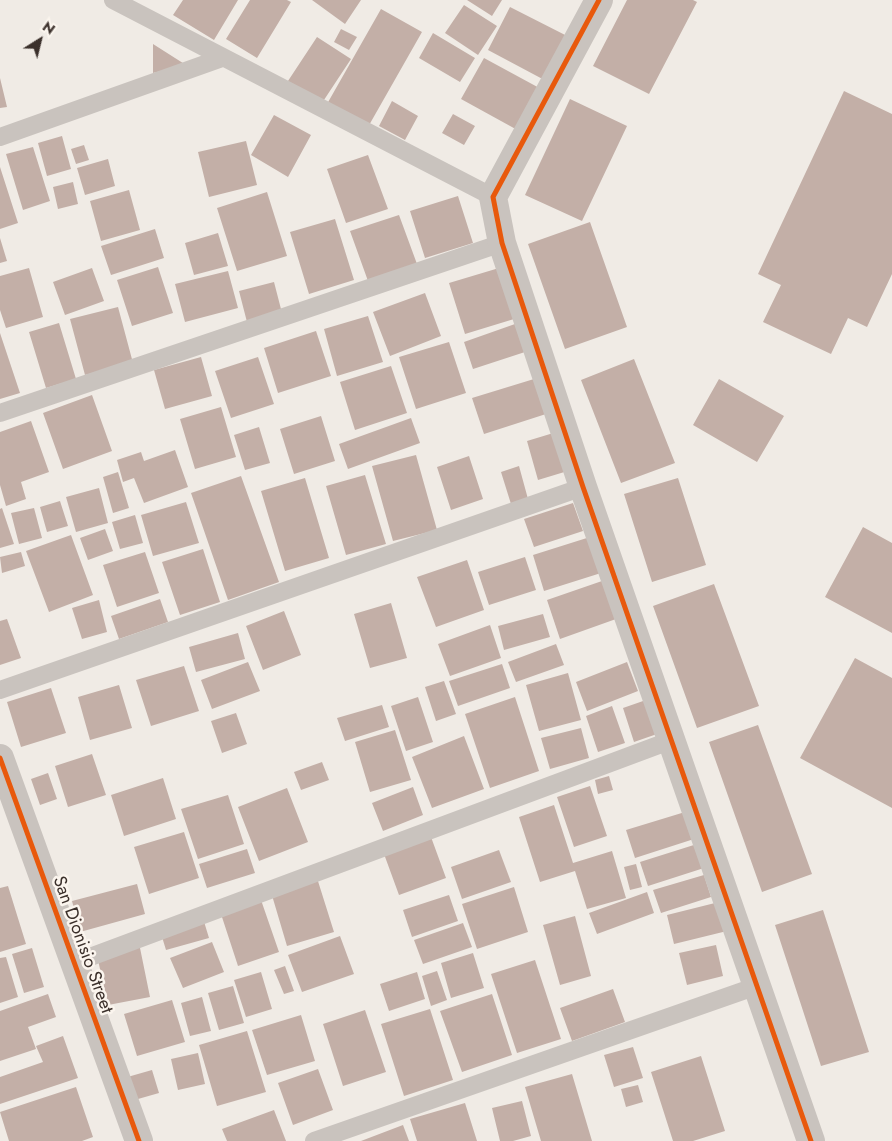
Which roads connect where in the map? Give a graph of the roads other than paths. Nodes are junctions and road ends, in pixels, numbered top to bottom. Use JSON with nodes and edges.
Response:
{"nodes":[{"id":1,"x":113,"y":0,"type":"edge"},
{"id":2,"x":599,"y":0,"type":"edge"},
{"id":3,"x":222,"y":58,"type":"junction"},
{"id":4,"x":0,"y":137,"type":"edge"},
{"id":5,"x":492,"y":197,"type":"junction"},
{"id":6,"x":502,"y":243,"type":"junction"},
{"id":7,"x":0,"y":412,"type":"edge"},
{"id":8,"x":583,"y":486,"type":"junction"},
{"id":9,"x":0,"y":690,"type":"edge"},
{"id":10,"x":672,"y":740,"type":"junction"},
{"id":11,"x":0,"y":758,"type":"edge"},
{"id":12,"x":74,"y":963,"type":"junction"},
{"id":13,"x":757,"y":986,"type":"junction"},
{"id":14,"x":139,"y":1141,"type":"edge"},
{"id":15,"x":314,"y":1141,"type":"edge"},
{"id":16,"x":811,"y":1141,"type":"edge"}],
"edges":[{"from":1,"to":3,"type":"lane"},
{"from":2,"to":5,"type":"street"},
{"from":3,"to":4,"type":"lane"},
{"from":3,"to":5,"type":"lane"},
{"from":5,"to":6,"type":"street"},
{"from":6,"to":7,"type":"lane"},
{"from":6,"to":8,"type":"street"},
{"from":8,"to":9,"type":"lane"},
{"from":8,"to":10,"type":"street"},
{"from":10,"to":12,"type":"lane"},
{"from":10,"to":13,"type":"street"},
{"from":11,"to":12,"type":"street","name":"San Dionisio Street"},
{"from":12,"to":14,"type":"street","name":"San Dionisio Street"},
{"from":13,"to":15,"type":"lane"},
{"from":13,"to":16,"type":"street"}]}
